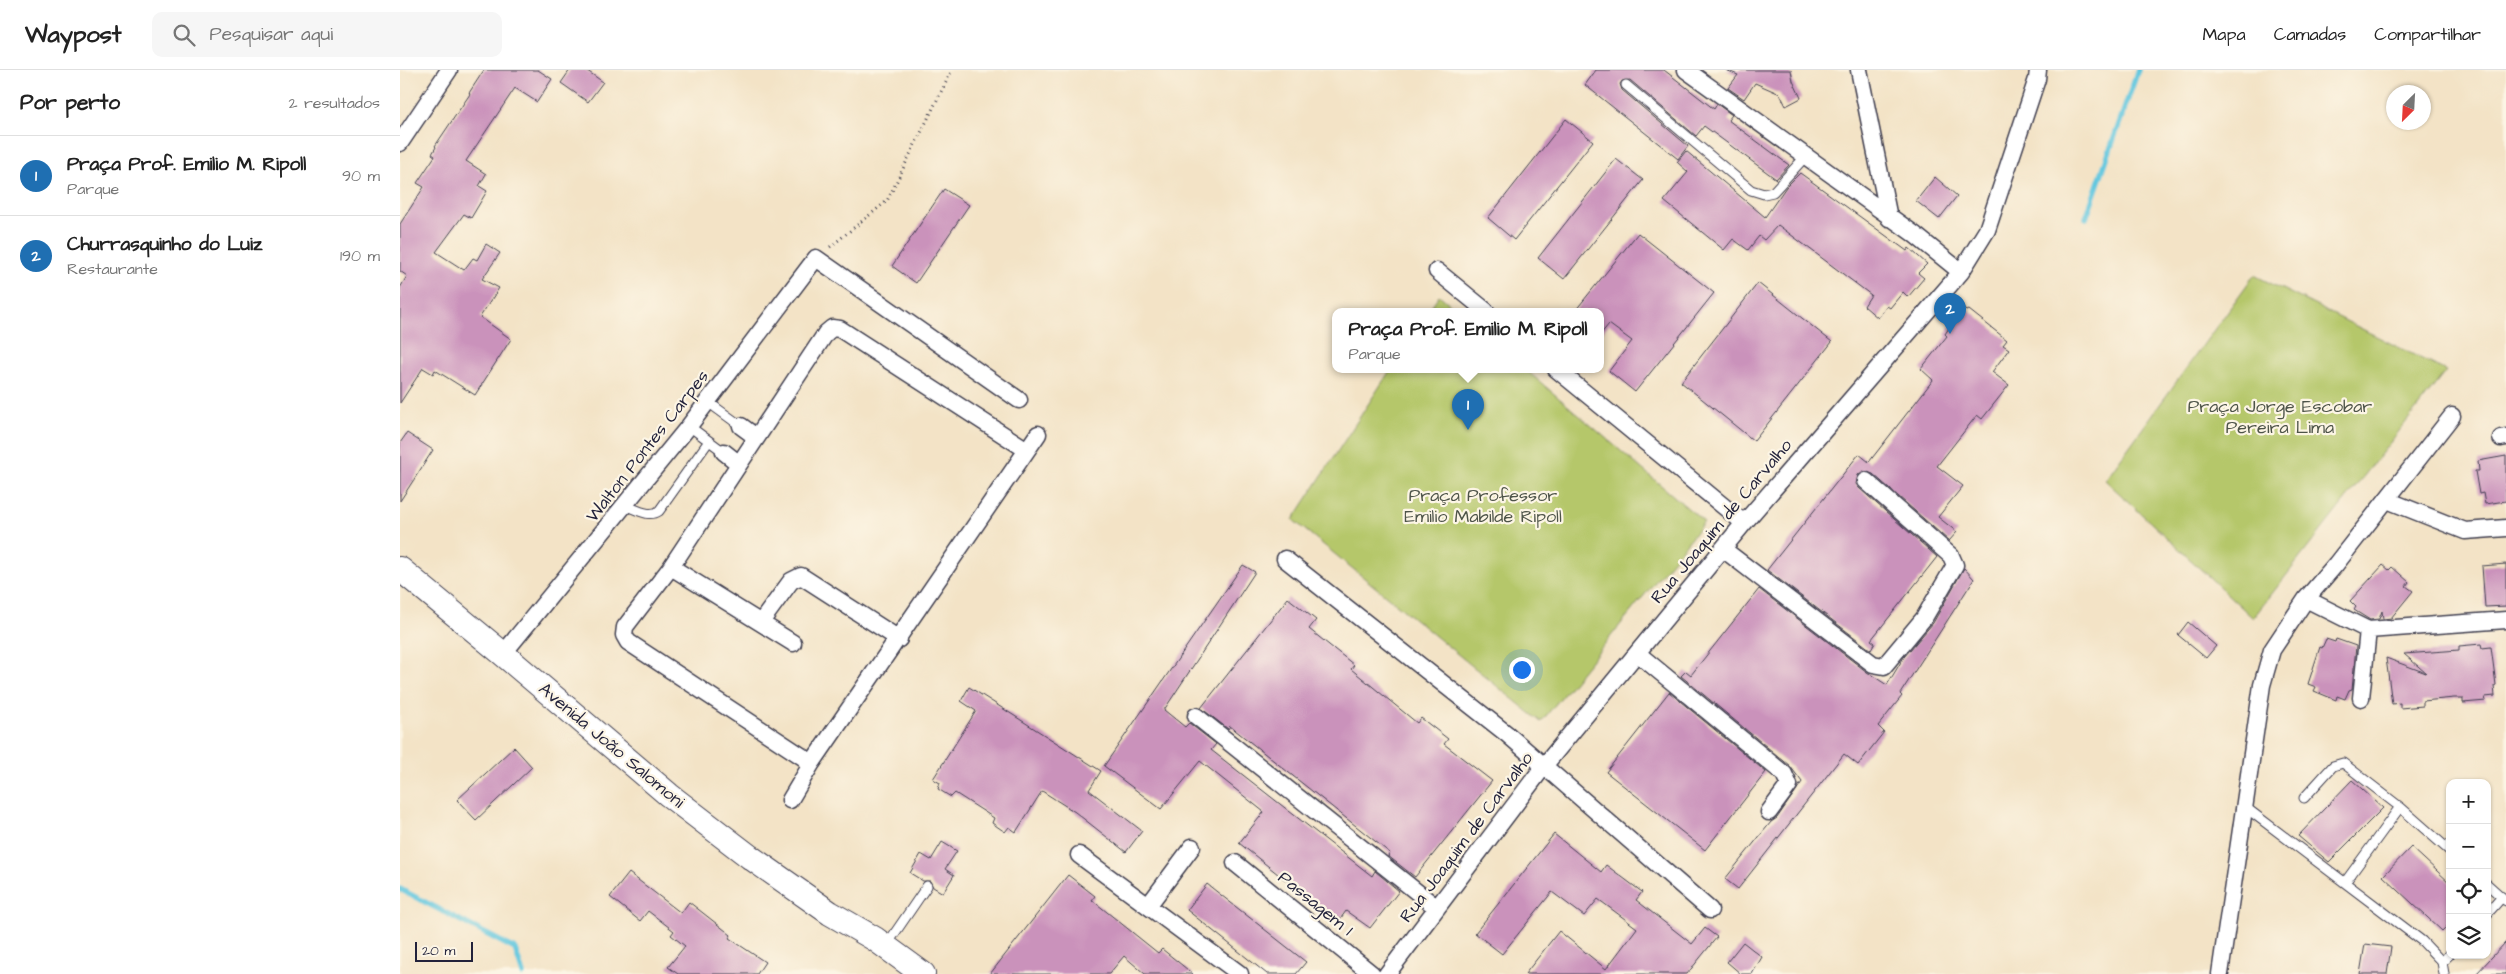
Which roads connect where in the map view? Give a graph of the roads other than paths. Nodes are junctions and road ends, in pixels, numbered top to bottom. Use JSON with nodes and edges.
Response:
{"nodes":[{"id":1,"x":449,"y":70,"type":"edge"},
{"id":2,"x":1686,"y":70,"type":"edge"},
{"id":3,"x":1859,"y":70,"type":"edge"},
{"id":4,"x":2038,"y":70,"type":"edge"},
{"id":5,"x":1626,"y":85,"type":"dead end"},
{"id":6,"x":400,"y":143,"type":"edge"},
{"id":7,"x":1805,"y":157,"type":"junction"},
{"id":8,"x":1889,"y":218,"type":"junction"},
{"id":9,"x":1436,"y":271,"type":"dead end"},
{"id":10,"x":1961,"y":272,"type":"junction"},
{"id":11,"x":1482,"y":308,"type":"edge"},
{"id":12,"x":1561,"y":373,"type":"edge"},
{"id":13,"x":1019,"y":400,"type":"dead end"},
{"id":14,"x":708,"y":402,"type":"junction"},
{"id":15,"x":2452,"y":416,"type":"dead end"},
{"id":16,"x":689,"y":426,"type":"junction"},
{"id":17,"x":740,"y":426,"type":"joint"},
{"id":18,"x":1038,"y":434,"type":"dead end"},
{"id":19,"x":756,"y":437,"type":"junction"},
{"id":20,"x":709,"y":441,"type":"junction"},
{"id":21,"x":1027,"y":450,"type":"junction"},
{"id":22,"x":724,"y":452,"type":"joint"},
{"id":23,"x":738,"y":463,"type":"junction"},
{"id":24,"x":1866,"y":481,"type":"dead end"},
{"id":25,"x":2386,"y":500,"type":"junction"},
{"id":26,"x":626,"y":506,"type":"junction"},
{"id":27,"x":1744,"y":523,"type":"junction"},
{"id":28,"x":2506,"y":528,"type":"edge"},
{"id":29,"x":1723,"y":549,"type":"junction"},
{"id":30,"x":1285,"y":559,"type":"dead end"},
{"id":31,"x":671,"y":568,"type":"junction"},
{"id":32,"x":400,"y":569,"type":"edge"},
{"id":33,"x":2306,"y":599,"type":"junction"},
{"id":34,"x":2506,"y":620,"type":"edge"},
{"id":35,"x":761,"y":622,"type":"junction"},
{"id":36,"x":2368,"y":630,"type":"junction"},
{"id":37,"x":899,"y":639,"type":"junction"},
{"id":38,"x":793,"y":643,"type":"dead end"},
{"id":39,"x":1637,"y":653,"type":"junction"},
{"id":40,"x":504,"y":654,"type":"junction"},
{"id":41,"x":2361,"y":698,"type":"dead end"},
{"id":42,"x":1196,"y":716,"type":"dead end"},
{"id":43,"x":812,"y":763,"type":"junction"},
{"id":44,"x":1544,"y":766,"type":"junction"},
{"id":45,"x":2304,"y":798,"type":"dead end"},
{"id":46,"x":790,"y":800,"type":"dead end"},
{"id":47,"x":2245,"y":807,"type":"junction"},
{"id":48,"x":2400,"y":807,"type":"junction"},
{"id":49,"x":1769,"y":812,"type":"dead end"},
{"id":50,"x":1192,"y":847,"type":"dead end"},
{"id":51,"x":2446,"y":847,"type":"edge"},
{"id":52,"x":1079,"y":855,"type":"dead end"},
{"id":53,"x":1235,"y":863,"type":"dead end"},
{"id":54,"x":2346,"y":881,"type":"junction"},
{"id":55,"x":927,"y":886,"type":"dead end"},
{"id":56,"x":2491,"y":888,"type":"edge"},
{"id":57,"x":2504,"y":899,"type":"edge"},
{"id":58,"x":1148,"y":906,"type":"junction"},
{"id":59,"x":1437,"y":908,"type":"junction"},
{"id":60,"x":1710,"y":910,"type":"dead end"},
{"id":61,"x":2491,"y":910,"type":"edge"},
{"id":62,"x":830,"y":913,"type":"junction"},
{"id":63,"x":885,"y":946,"type":"junction"},
{"id":64,"x":2446,"y":958,"type":"edge"},
{"id":65,"x":2442,"y":962,"type":"junction"},
{"id":66,"x":896,"y":974,"type":"edge"},
{"id":67,"x":923,"y":974,"type":"edge"},
{"id":68,"x":1240,"y":974,"type":"edge"},
{"id":69,"x":1372,"y":974,"type":"edge"},
{"id":70,"x":1387,"y":974,"type":"edge"},
{"id":71,"x":2220,"y":974,"type":"edge"},
{"id":72,"x":2444,"y":974,"type":"edge"}],
"edges":[{"from":1,"to":6,"type":"street"},
{"from":2,"to":7,"type":"street"},
{"from":3,"to":8,"type":"street"},
{"from":4,"to":10,"type":"street","name":"Rua Joaquim de Carvalho"},
{"from":5,"to":7,"type":"lane"},
{"from":7,"to":8,"type":"street"},
{"from":8,"to":10,"type":"street"},
{"from":9,"to":11,"type":"street"},
{"from":10,"to":27,"type":"street","name":"Rua Joaquim de Carvalho"},
{"from":12,"to":27,"type":"street"},
{"from":13,"to":14,"type":"street","name":"Walton Pontes Carpes"},
{"from":14,"to":16,"type":"street","name":"Walton Pontes Carpes"},
{"from":14,"to":17,"type":"lane"},
{"from":15,"to":25,"type":"street"},
{"from":16,"to":20,"type":"lane"},
{"from":16,"to":26,"type":"street","name":"Walton Pontes Carpes"},
{"from":17,"to":19,"type":"street"},
{"from":18,"to":21,"type":"street"},
{"from":19,"to":21,"type":"street"},
{"from":19,"to":23,"type":"street"},
{"from":20,"to":22,"type":"lane"},
{"from":20,"to":26,"type":"lane"},
{"from":21,"to":37,"type":"street"},
{"from":22,"to":23,"type":"street"},
{"from":23,"to":31,"type":"street"},
{"from":24,"to":29,"type":"street"},
{"from":25,"to":28,"type":"street"},
{"from":25,"to":33,"type":"street"},
{"from":26,"to":40,"type":"street","name":"Walton Pontes Carpes"},
{"from":27,"to":29,"type":"street","name":"Rua Joaquim de Carvalho"},
{"from":29,"to":39,"type":"street","name":"Rua Joaquim de Carvalho"},
{"from":30,"to":44,"type":"street"},
{"from":31,"to":35,"type":"street"},
{"from":31,"to":43,"type":"street"},
{"from":32,"to":40,"type":"main road","name":"Avenida João Salomoni"},
{"from":33,"to":36,"type":"street"},
{"from":33,"to":47,"type":"street"},
{"from":34,"to":36,"type":"street"},
{"from":35,"to":37,"type":"street"},
{"from":35,"to":38,"type":"street"},
{"from":36,"to":41,"type":"street"},
{"from":37,"to":43,"type":"street"},
{"from":39,"to":44,"type":"street","name":"Rua Joaquim de Carvalho"},
{"from":39,"to":49,"type":"street"},
{"from":40,"to":62,"type":"main road","name":"Avenida João Salomoni"},
{"from":42,"to":59,"type":"street"},
{"from":43,"to":46,"type":"street"},
{"from":44,"to":59,"type":"street","name":"Rua Joaquim de Carvalho"},
{"from":44,"to":60,"type":"street"},
{"from":45,"to":48,"type":"lane"},
{"from":47,"to":54,"type":"lane"},
{"from":47,"to":71,"type":"street"},
{"from":48,"to":51,"type":"lane"},
{"from":48,"to":54,"type":"lane"},
{"from":50,"to":58,"type":"street"},
{"from":52,"to":58,"type":"street"},
{"from":53,"to":69,"type":"street","name":"Passagem 1"},
{"from":54,"to":65,"type":"lane"},
{"from":55,"to":63,"type":"lane"},
{"from":56,"to":57,"type":"lane"},
{"from":57,"to":61,"type":"lane"},
{"from":58,"to":68,"type":"street"},
{"from":59,"to":70,"type":"street","name":"Rua Joaquim de Carvalho"},
{"from":62,"to":63,"type":"main road","name":"Avenida João Salomoni"},
{"from":62,"to":66,"type":"main road","name":"Avenida João Salomoni"},
{"from":63,"to":67,"type":"main road","name":"Avenida João Salomoni"},
{"from":64,"to":65,"type":"lane"},
{"from":65,"to":72,"type":"lane"}]}
